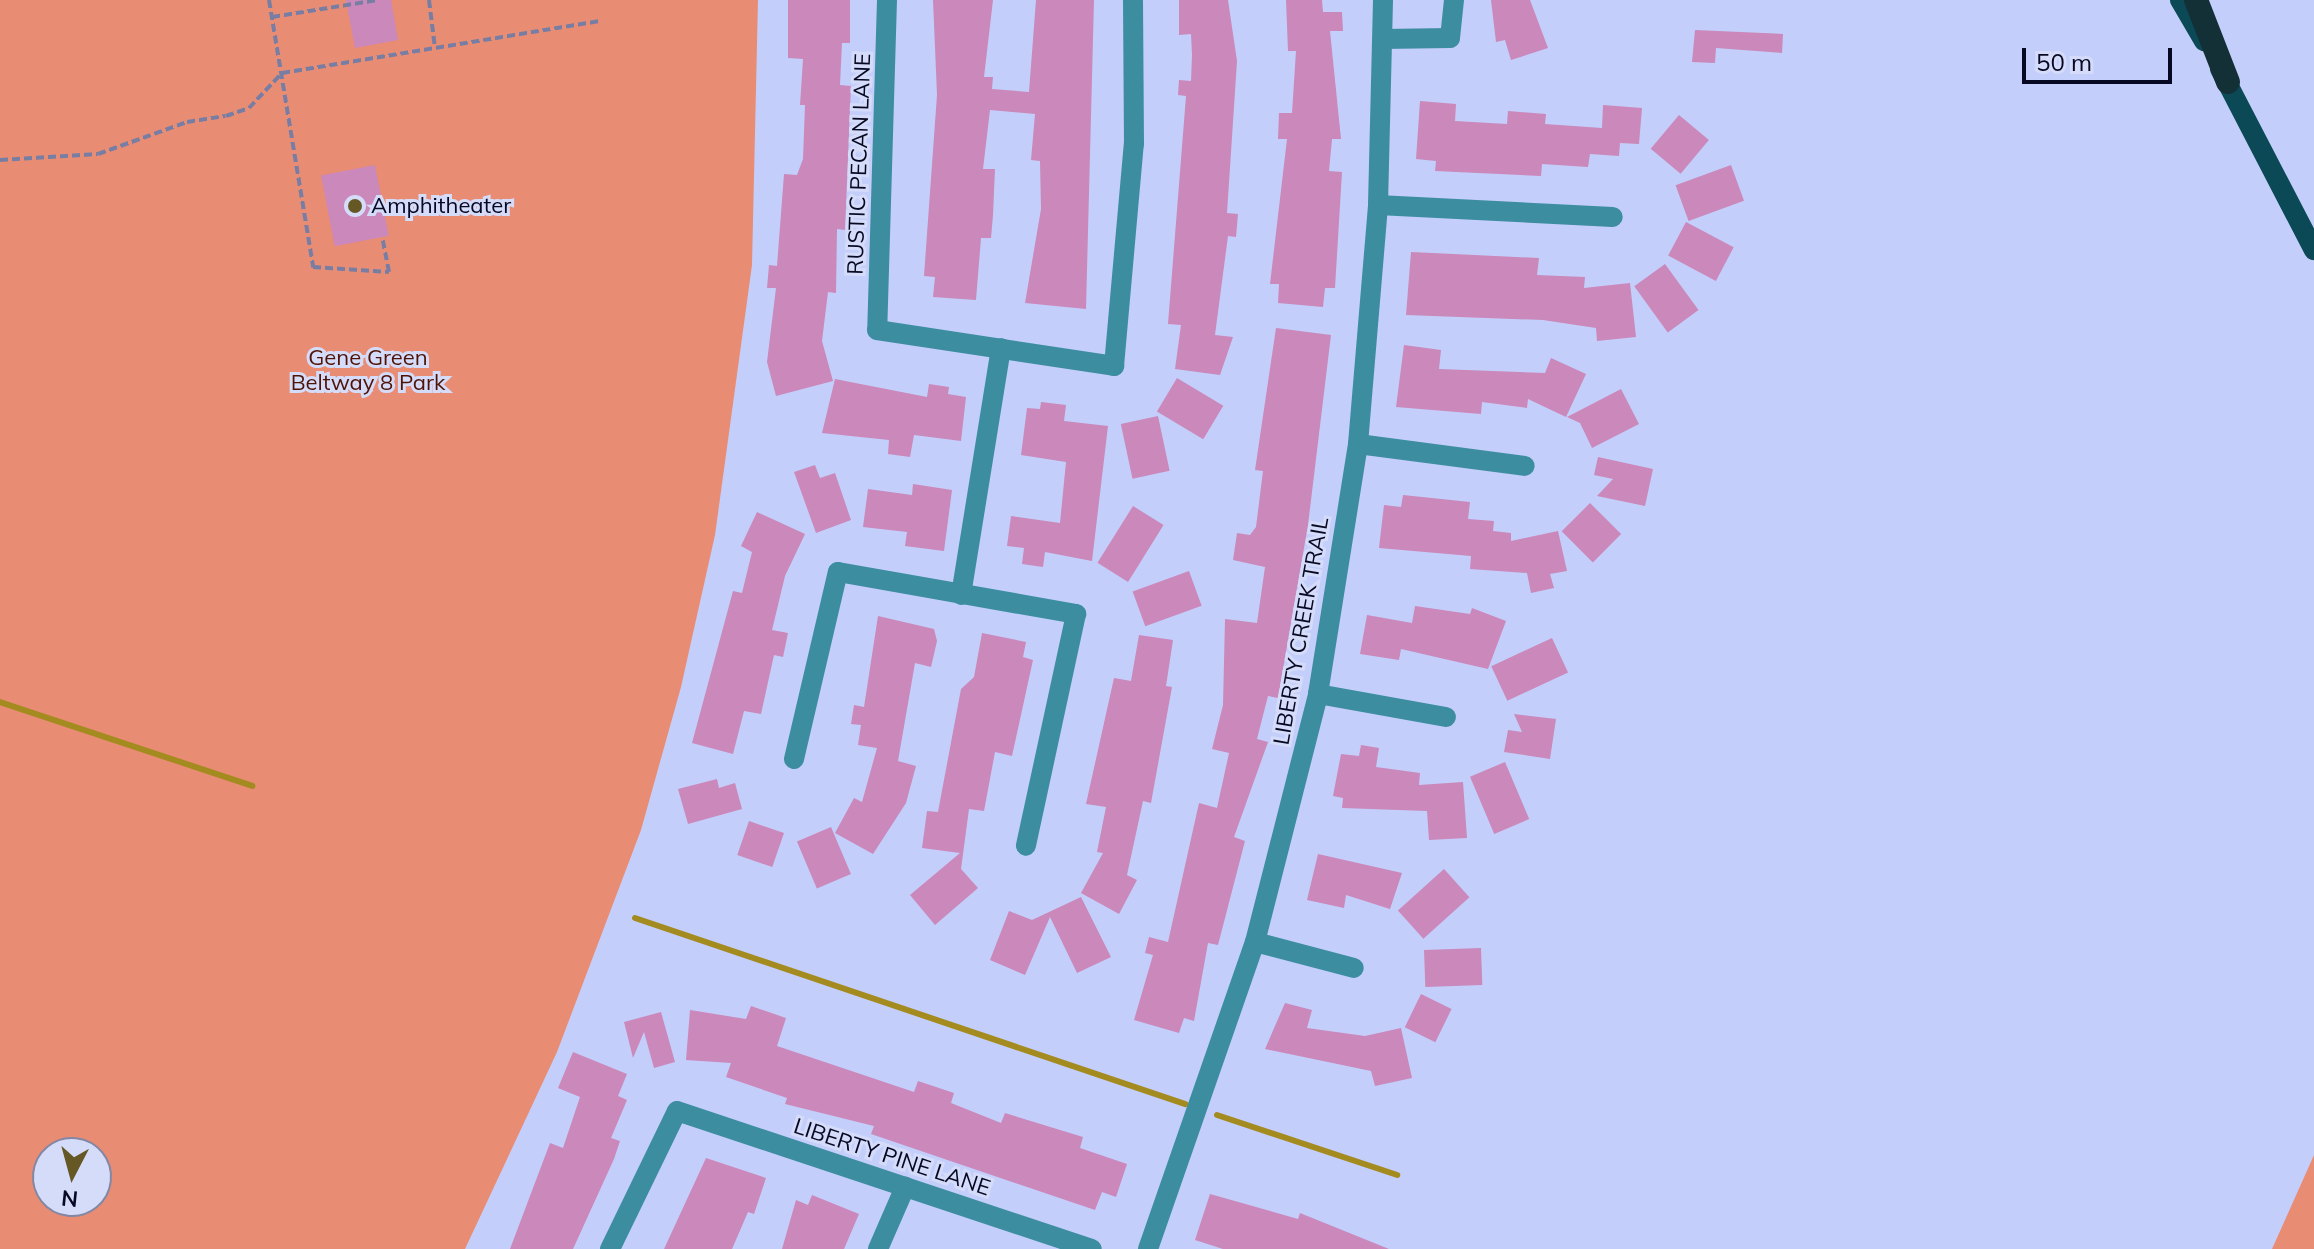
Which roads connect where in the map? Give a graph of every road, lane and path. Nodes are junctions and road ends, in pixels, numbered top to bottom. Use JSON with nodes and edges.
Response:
{"nodes":[{"id":1,"x":269,"y":0,"type":"edge"},
{"id":2,"x":378,"y":0,"type":"edge"},
{"id":3,"x":429,"y":0,"type":"edge"},
{"id":4,"x":887,"y":0,"type":"edge"},
{"id":5,"x":1133,"y":0,"type":"edge"},
{"id":6,"x":1383,"y":0,"type":"edge"},
{"id":7,"x":1454,"y":0,"type":"edge"},
{"id":8,"x":2180,"y":0,"type":"edge"},
{"id":9,"x":2196,"y":0,"type":"edge"},
{"id":10,"x":272,"y":17,"type":"junction"},
{"id":11,"x":600,"y":21,"type":"dead end"},
{"id":12,"x":1383,"y":39,"type":"junction"},
{"id":13,"x":435,"y":48,"type":"junction"},
{"id":14,"x":282,"y":73,"type":"junction"},
{"id":15,"x":2228,"y":82,"type":"junction"},
{"id":16,"x":0,"y":160,"type":"edge"},
{"id":17,"x":1378,"y":205,"type":"junction"},
{"id":18,"x":1613,"y":217,"type":"dead end"},
{"id":19,"x":383,"y":240,"type":"dead end"},
{"id":20,"x":2314,"y":250,"type":"edge"},
{"id":21,"x":1001,"y":348,"type":"junction"},
{"id":22,"x":1358,"y":444,"type":"junction"},
{"id":23,"x":1525,"y":466,"type":"dead end"},
{"id":24,"x":961,"y":595,"type":"junction"},
{"id":25,"x":1318,"y":694,"type":"junction"},
{"id":26,"x":1446,"y":717,"type":"dead end"},
{"id":27,"x":794,"y":759,"type":"dead end"},
{"id":28,"x":1026,"y":846,"type":"dead end"},
{"id":29,"x":1255,"y":942,"type":"junction"},
{"id":30,"x":1354,"y":968,"type":"dead end"},
{"id":31,"x":905,"y":1187,"type":"junction"},
{"id":32,"x":610,"y":1249,"type":"edge"},
{"id":33,"x":878,"y":1249,"type":"edge"},
{"id":34,"x":1092,"y":1249,"type":"edge"},
{"id":35,"x":1148,"y":1249,"type":"edge"}],
"edges":[{"from":1,"to":10,"type":"path"},
{"from":2,"to":10,"type":"path"},
{"from":3,"to":13,"type":"path"},
{"from":4,"to":21,"type":"street","name":"RUSTIC PECAN LANE"},
{"from":5,"to":21,"type":"street"},
{"from":6,"to":12,"type":"street","name":"LIBERTY CREEK TRAIL"},
{"from":7,"to":12,"type":"street"},
{"from":8,"to":15,"type":"main road"},
{"from":9,"to":15,"type":"highway"},
{"from":10,"to":14,"type":"path"},
{"from":11,"to":13,"type":"path"},
{"from":12,"to":17,"type":"street","name":"LIBERTY CREEK TRAIL"},
{"from":13,"to":14,"type":"path"},
{"from":14,"to":16,"type":"path"},
{"from":14,"to":19,"type":"path"},
{"from":15,"to":20,"type":"main road"},
{"from":17,"to":18,"type":"street"},
{"from":17,"to":22,"type":"street","name":"LIBERTY CREEK TRAIL"},
{"from":21,"to":24,"type":"street"},
{"from":22,"to":23,"type":"street"},
{"from":22,"to":25,"type":"street","name":"LIBERTY CREEK TRAIL"},
{"from":24,"to":27,"type":"street"},
{"from":24,"to":28,"type":"street"},
{"from":25,"to":26,"type":"street"},
{"from":25,"to":29,"type":"street","name":"LIBERTY CREEK TRAIL"},
{"from":29,"to":30,"type":"street"},
{"from":29,"to":35,"type":"street","name":"LIBERTY CREEK TRAIL"},
{"from":31,"to":32,"type":"street","name":"LIBERTY PINE LANE"},
{"from":31,"to":33,"type":"street"},
{"from":31,"to":34,"type":"street","name":"LIBERTY PINE LANE"}]}
